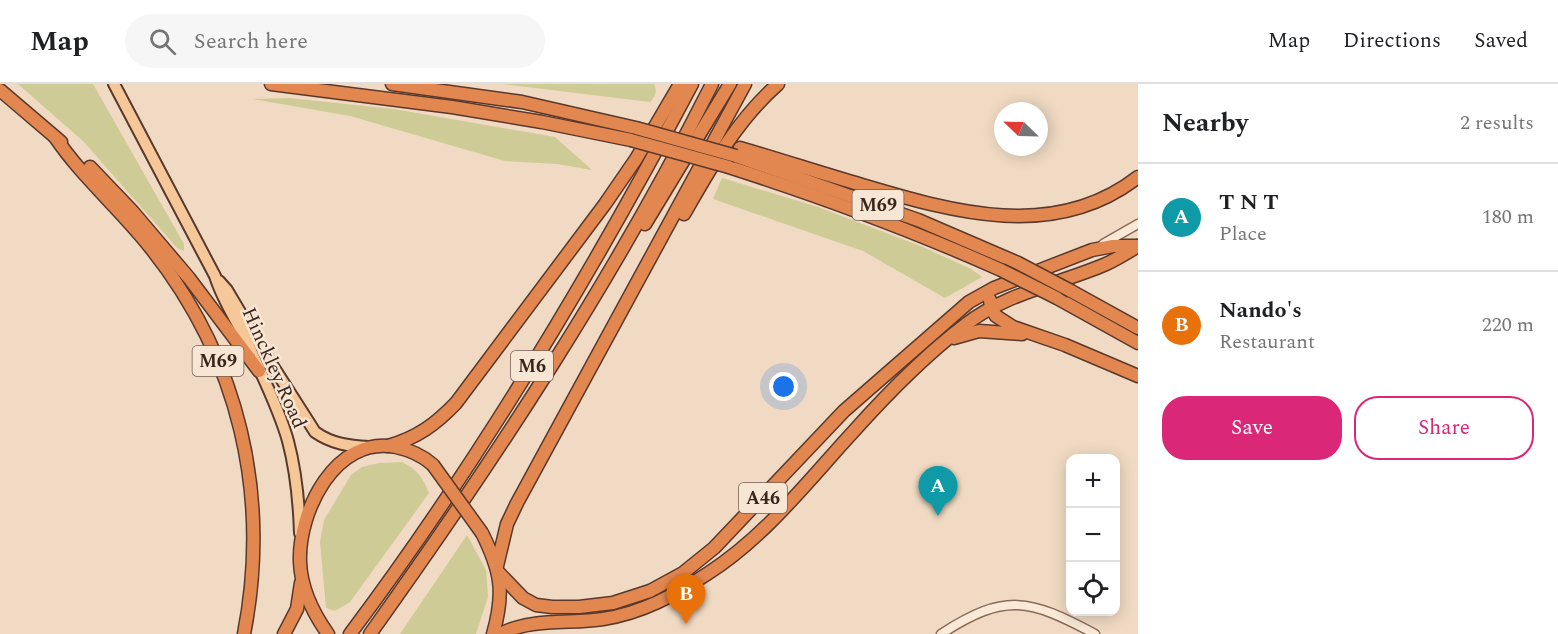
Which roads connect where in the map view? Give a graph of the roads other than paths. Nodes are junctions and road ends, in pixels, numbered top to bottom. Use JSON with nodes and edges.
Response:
{"nodes":[{"id":1,"x":114,"y":84,"type":"edge"},
{"id":2,"x":271,"y":84,"type":"edge"},
{"id":3,"x":392,"y":84,"type":"edge"},
{"id":4,"x":680,"y":84,"type":"edge"},
{"id":5,"x":692,"y":84,"type":"edge"},
{"id":6,"x":712,"y":84,"type":"edge"},
{"id":7,"x":730,"y":84,"type":"edge"},
{"id":8,"x":745,"y":84,"type":"edge"},
{"id":9,"x":777,"y":84,"type":"edge"},
{"id":10,"x":0,"y":90,"type":"edge"},
{"id":11,"x":634,"y":134,"type":"junction"},
{"id":12,"x":55,"y":137,"type":"junction"},
{"id":13,"x":735,"y":157,"type":"junction"},
{"id":14,"x":1138,"y":177,"type":"edge"},
{"id":15,"x":1138,"y":224,"type":"edge"},
{"id":16,"x":1138,"y":246,"type":"edge"},
{"id":17,"x":1092,"y":250,"type":"junction"},
{"id":18,"x":215,"y":276,"type":"junction"},
{"id":19,"x":607,"y":276,"type":"junction"},
{"id":20,"x":993,"y":288,"type":"junction"},
{"id":21,"x":991,"y":308,"type":"junction"},
{"id":22,"x":619,"y":316,"type":"junction"},
{"id":23,"x":1138,"y":328,"type":"edge"},
{"id":24,"x":1032,"y":335,"type":"junction"},
{"id":25,"x":1138,"y":343,"type":"edge"},
{"id":26,"x":940,"y":346,"type":"junction"},
{"id":27,"x":259,"y":371,"type":"junction"},
{"id":28,"x":1138,"y":376,"type":"edge"},
{"id":29,"x":388,"y":446,"type":"junction"},
{"id":30,"x":370,"y":447,"type":"junction"},
{"id":31,"x":301,"y":548,"type":"junction"},
{"id":32,"x":498,"y":570,"type":"junction"},
{"id":33,"x":302,"y":575,"type":"junction"},
{"id":34,"x":244,"y":634,"type":"edge"},
{"id":35,"x":284,"y":634,"type":"edge"},
{"id":36,"x":328,"y":634,"type":"edge"},
{"id":37,"x":350,"y":634,"type":"edge"},
{"id":38,"x":370,"y":634,"type":"edge"},
{"id":39,"x":492,"y":634,"type":"edge"},
{"id":40,"x":501,"y":634,"type":"edge"},
{"id":41,"x":941,"y":634,"type":"edge"},
{"id":42,"x":1095,"y":634,"type":"edge"}],
"edges":[{"from":1,"to":18,"type":"main road","name":"Hinckley Road"},
{"from":2,"to":11,"type":"highway","number":"M69"},
{"from":3,"to":11,"type":"highway","number":"M69"},
{"from":4,"to":29,"type":"highway"},
{"from":5,"to":37,"type":"highway","number":"M6"},
{"from":6,"to":19,"type":"highway","number":"M6"},
{"from":7,"to":19,"type":"highway"},
{"from":8,"to":22,"type":"highway"},
{"from":9,"to":22,"type":"highway"},
{"from":10,"to":12,"type":"highway","number":"M69"},
{"from":11,"to":13,"type":"highway","number":"M69","bridge":true},
{"from":11,"to":13,"type":"highway","number":"M69","bridge":true},
{"from":12,"to":27,"type":"highway","number":"M69"},
{"from":12,"to":34,"type":"highway","number":"M69"},
{"from":13,"to":14,"type":"highway"},
{"from":13,"to":23,"type":"highway","number":"M69","bridge":true},
{"from":13,"to":25,"type":"highway","number":"M69","bridge":true},
{"from":15,"to":17,"type":"street"},
{"from":16,"to":17,"type":"highway","number":"A46"},
{"from":16,"to":21,"type":"highway","number":"A46"},
{"from":17,"to":20,"type":"highway","number":"A46"},
{"from":18,"to":27,"type":"main road","name":"Hinckley Road"},
{"from":18,"to":30,"type":"main road","name":"Hinckley Road"},
{"from":19,"to":38,"type":"highway","number":"M6"},
{"from":20,"to":21,"type":"highway"},
{"from":20,"to":32,"type":"highway","number":"A46"},
{"from":21,"to":24,"type":"highway","number":"A46"},
{"from":21,"to":26,"type":"highway","number":"A46"},
{"from":22,"to":32,"type":"highway"},
{"from":24,"to":26,"type":"highway","number":"A46"},
{"from":24,"to":28,"type":"highway","number":"A46"},
{"from":26,"to":40,"type":"highway","number":"A46"},
{"from":27,"to":31,"type":"main road","name":"Hinckley Road"},
{"from":29,"to":30,"type":"highway"},
{"from":29,"to":32,"type":"highway","bridge":true},
{"from":30,"to":31,"type":"highway"},
{"from":31,"to":33,"type":"highway"},
{"from":32,"to":39,"type":"highway"},
{"from":33,"to":35,"type":"highway"},
{"from":33,"to":36,"type":"highway"},
{"from":41,"to":42,"type":"street"}]}
